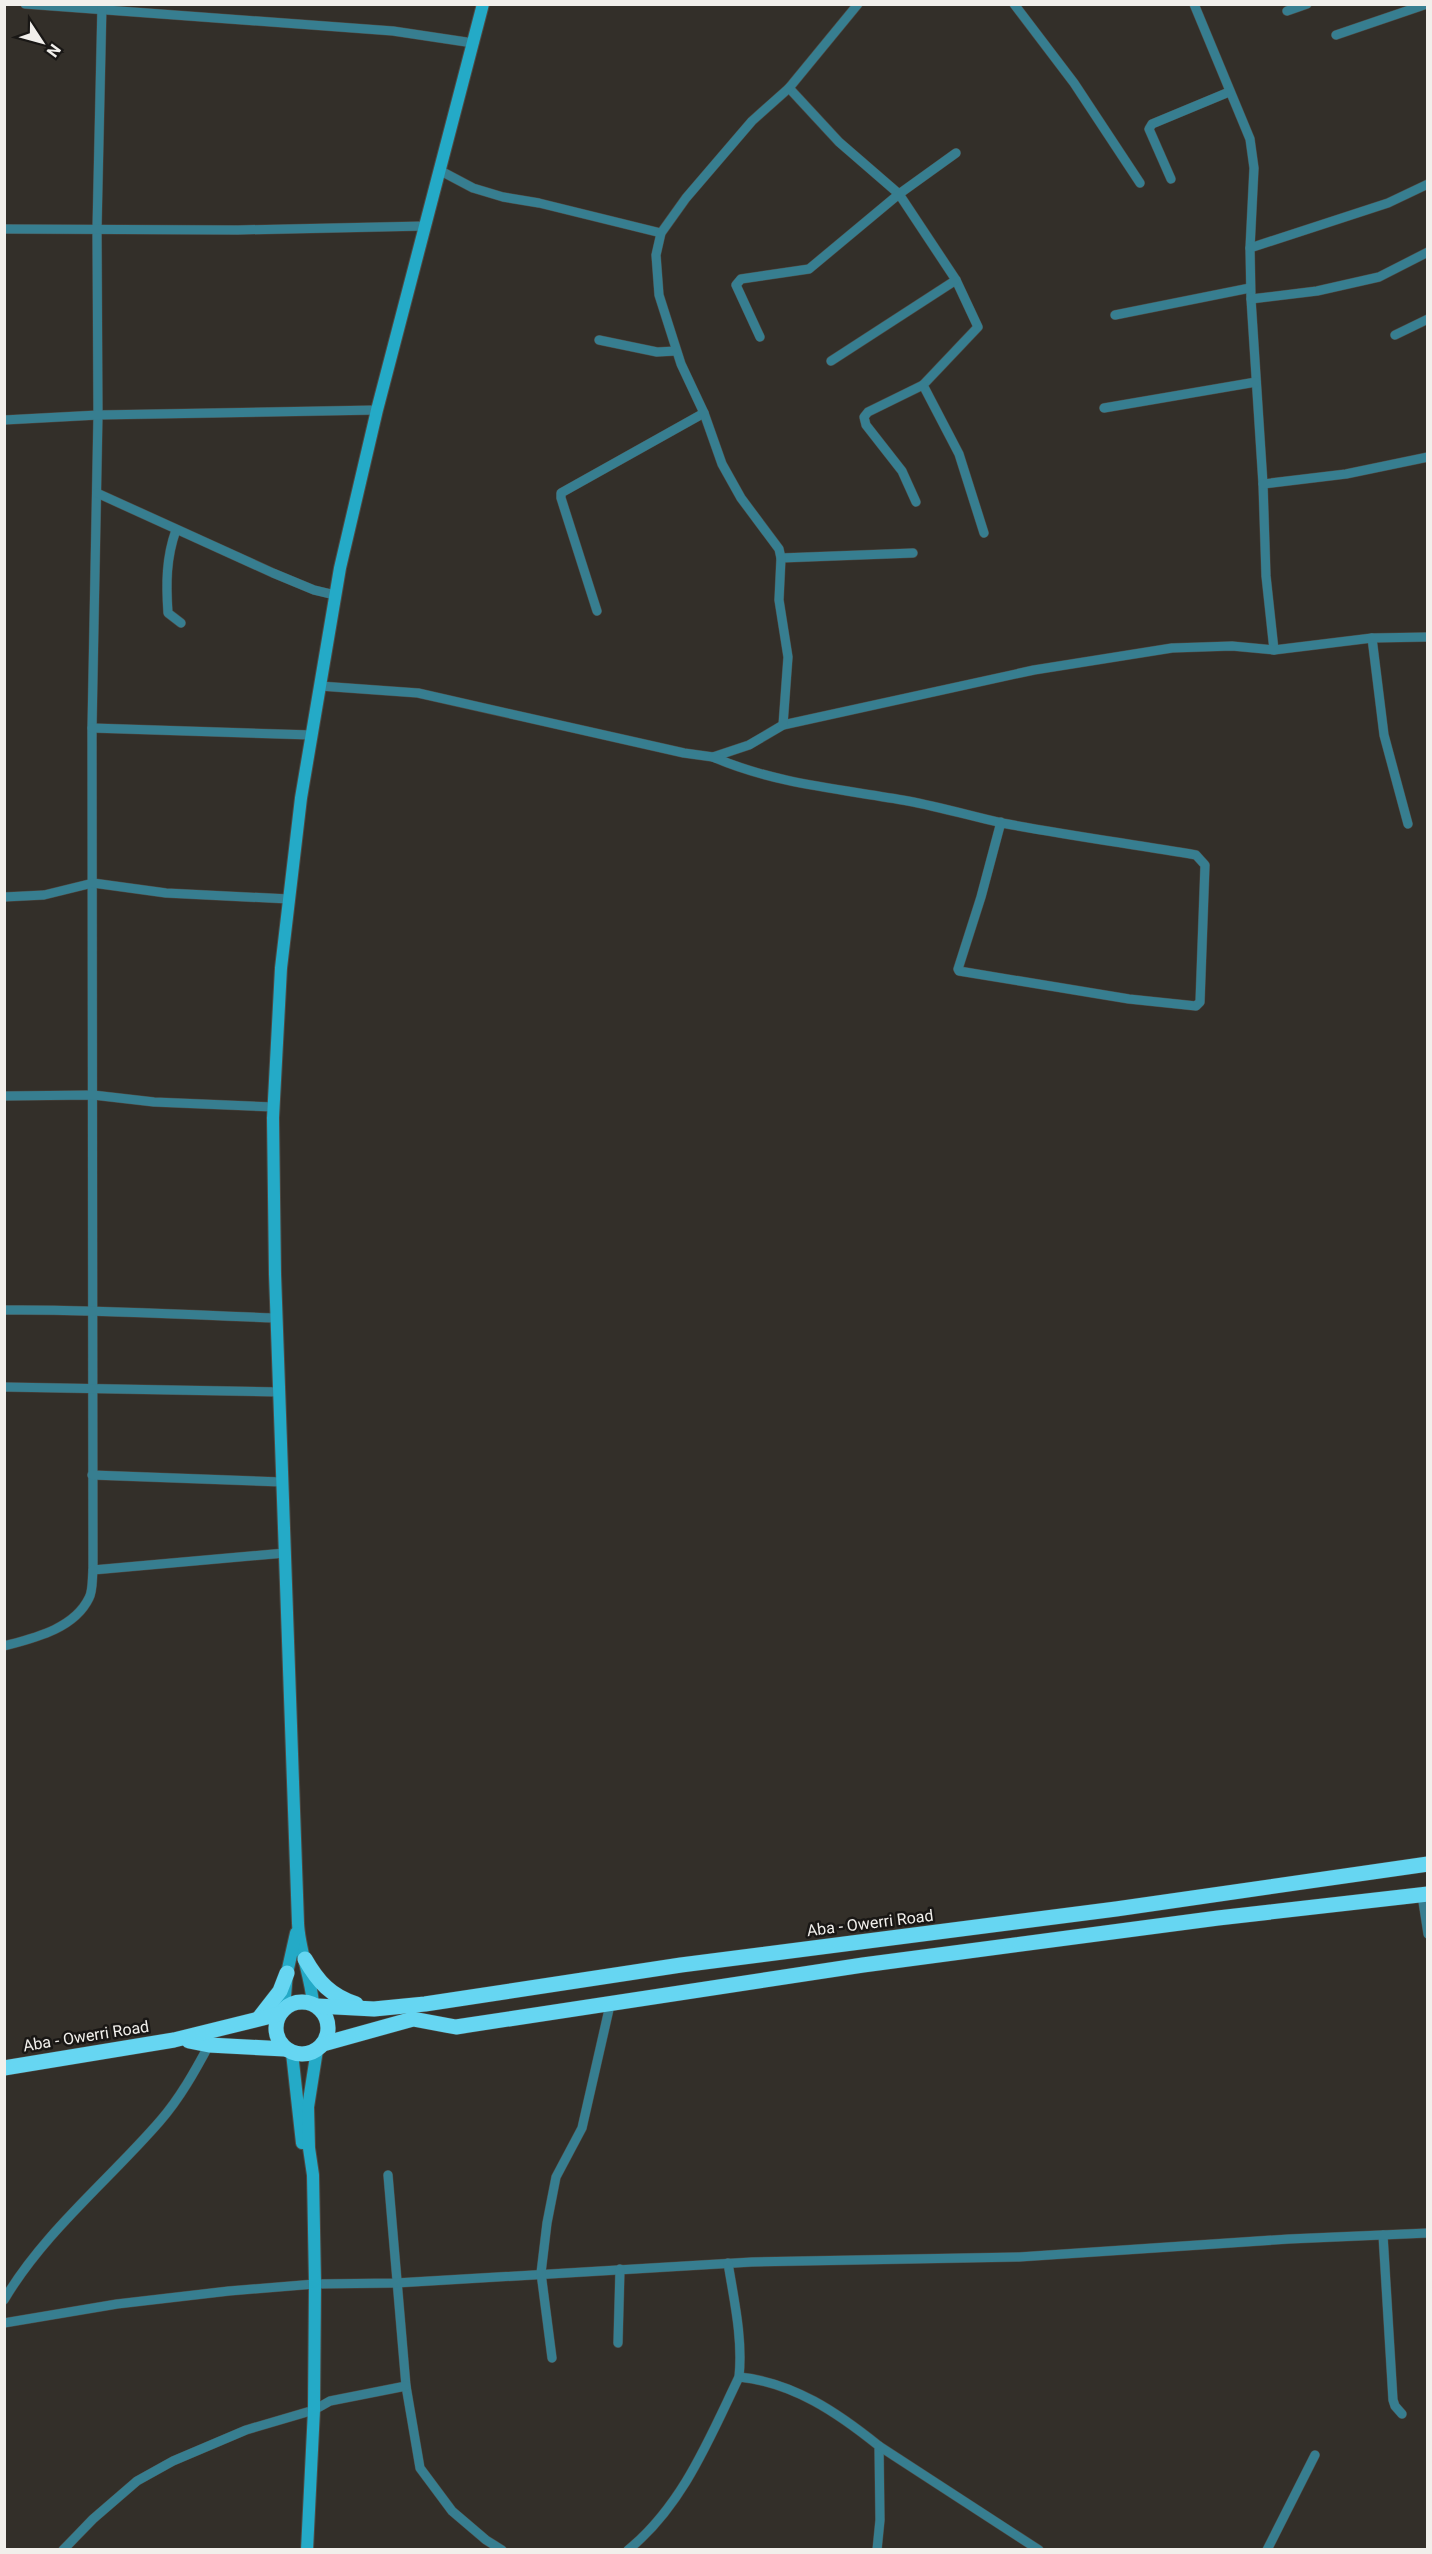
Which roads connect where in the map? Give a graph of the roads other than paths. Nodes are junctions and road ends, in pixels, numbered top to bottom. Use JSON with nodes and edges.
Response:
{"nodes":[{"id":1,"x":25,"y":4,"type":"edge"},
{"id":2,"x":483,"y":4,"type":"edge"},
{"id":3,"x":858,"y":4,"type":"edge"},
{"id":4,"x":1014,"y":4,"type":"edge"},
{"id":5,"x":1194,"y":4,"type":"edge"},
{"id":6,"x":1307,"y":4,"type":"edge"},
{"id":7,"x":1427,"y":4,"type":"edge"},
{"id":8,"x":102,"y":7,"type":"edge"},
{"id":9,"x":1287,"y":11,"type":"dead end"},
{"id":10,"x":1336,"y":35,"type":"dead end"},
{"id":11,"x":474,"y":43,"type":"junction"},
{"id":12,"x":789,"y":88,"type":"junction"},
{"id":13,"x":1229,"y":92,"type":"junction"},
{"id":14,"x":956,"y":153,"type":"dead end"},
{"id":15,"x":439,"y":170,"type":"junction"},
{"id":16,"x":1171,"y":179,"type":"dead end"},
{"id":17,"x":1140,"y":183,"type":"dead end"},
{"id":18,"x":1428,"y":184,"type":"edge"},
{"id":19,"x":899,"y":195,"type":"junction"},
{"id":20,"x":425,"y":226,"type":"junction"},
{"id":21,"x":4,"y":229,"type":"edge"},
{"id":22,"x":97,"y":229,"type":"junction"},
{"id":23,"x":661,"y":233,"type":"junction"},
{"id":24,"x":1250,"y":248,"type":"junction"},
{"id":25,"x":1428,"y":252,"type":"edge"},
{"id":26,"x":956,"y":280,"type":"junction"},
{"id":27,"x":1250,"y":288,"type":"junction"},
{"id":28,"x":1251,"y":299,"type":"junction"},
{"id":29,"x":1115,"y":315,"type":"dead end"},
{"id":30,"x":1428,"y":319,"type":"edge"},
{"id":31,"x":1395,"y":335,"type":"dead end"},
{"id":32,"x":760,"y":337,"type":"dead end"},
{"id":33,"x":599,"y":340,"type":"dead end"},
{"id":34,"x":676,"y":351,"type":"junction"},
{"id":35,"x":831,"y":362,"type":"dead end"},
{"id":36,"x":1256,"y":382,"type":"junction"},
{"id":37,"x":923,"y":385,"type":"junction"},
{"id":38,"x":1104,"y":408,"type":"dead end"},
{"id":39,"x":376,"y":410,"type":"junction"},
{"id":40,"x":704,"y":413,"type":"junction"},
{"id":41,"x":98,"y":415,"type":"junction"},
{"id":42,"x":4,"y":420,"type":"edge"},
{"id":43,"x":1428,"y":457,"type":"edge"},
{"id":44,"x":1263,"y":484,"type":"junction"},
{"id":45,"x":97,"y":493,"type":"junction"},
{"id":46,"x":916,"y":502,"type":"dead end"},
{"id":47,"x":176,"y":530,"type":"junction"},
{"id":48,"x":984,"y":533,"type":"dead end"},
{"id":49,"x":913,"y":553,"type":"dead end"},
{"id":50,"x":781,"y":558,"type":"junction"},
{"id":51,"x":336,"y":595,"type":"junction"},
{"id":52,"x":597,"y":611,"type":"dead end"},
{"id":53,"x":181,"y":623,"type":"dead end"},
{"id":54,"x":1428,"y":637,"type":"edge"},
{"id":55,"x":1372,"y":638,"type":"junction"},
{"id":56,"x":1274,"y":650,"type":"junction"},
{"id":57,"x":320,"y":686,"type":"junction"},
{"id":58,"x":783,"y":725,"type":"junction"},
{"id":59,"x":92,"y":728,"type":"junction"},
{"id":60,"x":312,"y":735,"type":"junction"},
{"id":61,"x":713,"y":757,"type":"junction"},
{"id":62,"x":1001,"y":822,"type":"junction"},
{"id":63,"x":1408,"y":824,"type":"dead end"},
{"id":64,"x":93,"y":883,"type":"junction"},
{"id":65,"x":4,"y":897,"type":"edge"},
{"id":66,"x":290,"y":899,"type":"junction"},
{"id":67,"x":93,"y":1095,"type":"junction"},
{"id":68,"x":4,"y":1096,"type":"edge"},
{"id":69,"x":274,"y":1107,"type":"junction"},
{"id":70,"x":93,"y":1309,"type":"junction"},
{"id":71,"x":4,"y":1310,"type":"edge"},
{"id":72,"x":276,"y":1318,"type":"junction"},
{"id":73,"x":4,"y":1387,"type":"edge"},
{"id":74,"x":92,"y":1388,"type":"junction"},
{"id":75,"x":280,"y":1392,"type":"junction"},
{"id":76,"x":92,"y":1475,"type":"junction"},
{"id":77,"x":282,"y":1482,"type":"junction"},
{"id":78,"x":285,"y":1553,"type":"junction"},
{"id":79,"x":93,"y":1570,"type":"junction"},
{"id":80,"x":4,"y":1646,"type":"edge"},
{"id":81,"x":1428,"y":1864,"type":"edge"},
{"id":82,"x":1425,"y":1895,"type":"edge"},
{"id":83,"x":1116,"y":1908,"type":"junction"},
{"id":84,"x":298,"y":1923,"type":"junction"},
{"id":85,"x":1116,"y":1931,"type":"junction"},
{"id":86,"x":1428,"y":1934,"type":"edge"},
{"id":87,"x":305,"y":1959,"type":"junction"},
{"id":88,"x":287,"y":1973,"type":"junction"},
{"id":89,"x":315,"y":2005,"type":"junction"},
{"id":90,"x":610,"y":2006,"type":"junction"},
{"id":91,"x":374,"y":2009,"type":"junction"},
{"id":92,"x":282,"y":2011,"type":"junction"},
{"id":93,"x":259,"y":2018,"type":"junction"},
{"id":94,"x":174,"y":2040,"type":"junction"},
{"id":95,"x":209,"y":2045,"type":"junction"},
{"id":96,"x":320,"y":2047,"type":"junction"},
{"id":97,"x":288,"y":2051,"type":"junction"},
{"id":98,"x":5,"y":2068,"type":"edge"},
{"id":99,"x":313,"y":2175,"type":"junction"},
{"id":100,"x":388,"y":2175,"type":"dead end"},
{"id":101,"x":1428,"y":2233,"type":"edge"},
{"id":102,"x":1383,"y":2235,"type":"junction"},
{"id":103,"x":728,"y":2263,"type":"junction"},
{"id":104,"x":620,"y":2269,"type":"junction"},
{"id":105,"x":542,"y":2273,"type":"junction"},
{"id":106,"x":396,"y":2283,"type":"junction"},
{"id":107,"x":315,"y":2284,"type":"junction"},
{"id":108,"x":4,"y":2300,"type":"edge"},
{"id":109,"x":4,"y":2323,"type":"edge"},
{"id":110,"x":618,"y":2343,"type":"dead end"},
{"id":111,"x":552,"y":2358,"type":"dead end"},
{"id":112,"x":739,"y":2377,"type":"junction"},
{"id":113,"x":406,"y":2386,"type":"junction"},
{"id":114,"x":314,"y":2410,"type":"junction"},
{"id":115,"x":1402,"y":2414,"type":"dead end"},
{"id":116,"x":879,"y":2446,"type":"junction"},
{"id":117,"x":1315,"y":2455,"type":"dead end"},
{"id":118,"x":63,"y":2550,"type":"edge"},
{"id":119,"x":307,"y":2550,"type":"edge"},
{"id":120,"x":502,"y":2550,"type":"edge"},
{"id":121,"x":628,"y":2550,"type":"edge"},
{"id":122,"x":877,"y":2550,"type":"edge"},
{"id":123,"x":1039,"y":2550,"type":"edge"},
{"id":124,"x":1268,"y":2550,"type":"edge"}],
"edges":[{"from":1,"to":8,"type":"street"},
{"from":2,"to":11,"type":"main road"},
{"from":3,"to":12,"type":"street"},
{"from":4,"to":17,"type":"street"},
{"from":5,"to":13,"type":"street"},
{"from":6,"to":9,"type":"street"},
{"from":7,"to":10,"type":"street"},
{"from":8,"to":11,"type":"street"},
{"from":8,"to":22,"type":"street"},
{"from":11,"to":15,"type":"main road"},
{"from":12,"to":19,"type":"street"},
{"from":12,"to":23,"type":"street"},
{"from":13,"to":16,"type":"street"},
{"from":13,"to":24,"type":"street"},
{"from":14,"to":19,"type":"street"},
{"from":15,"to":20,"type":"main road"},
{"from":15,"to":23,"type":"street"},
{"from":18,"to":24,"type":"street"},
{"from":19,"to":26,"type":"street"},
{"from":19,"to":32,"type":"street"},
{"from":20,"to":22,"type":"street"},
{"from":20,"to":39,"type":"main road"},
{"from":21,"to":22,"type":"street"},
{"from":22,"to":41,"type":"street"},
{"from":23,"to":34,"type":"street"},
{"from":24,"to":27,"type":"street"},
{"from":25,"to":28,"type":"street"},
{"from":26,"to":35,"type":"street"},
{"from":26,"to":37,"type":"street"},
{"from":27,"to":28,"type":"street"},
{"from":27,"to":29,"type":"street"},
{"from":28,"to":36,"type":"street"},
{"from":30,"to":31,"type":"street"},
{"from":33,"to":34,"type":"street"},
{"from":34,"to":40,"type":"street"},
{"from":36,"to":38,"type":"street"},
{"from":36,"to":44,"type":"street"},
{"from":37,"to":46,"type":"street"},
{"from":37,"to":48,"type":"street"},
{"from":39,"to":41,"type":"street"},
{"from":39,"to":51,"type":"main road"},
{"from":40,"to":50,"type":"street"},
{"from":40,"to":52,"type":"street"},
{"from":41,"to":42,"type":"street"},
{"from":41,"to":45,"type":"street"},
{"from":43,"to":44,"type":"street"},
{"from":44,"to":56,"type":"street"},
{"from":45,"to":47,"type":"street"},
{"from":45,"to":59,"type":"street"},
{"from":47,"to":51,"type":"street"},
{"from":47,"to":53,"type":"street"},
{"from":49,"to":50,"type":"street"},
{"from":50,"to":58,"type":"street"},
{"from":51,"to":57,"type":"main road"},
{"from":54,"to":55,"type":"street"},
{"from":55,"to":56,"type":"street"},
{"from":55,"to":63,"type":"street"},
{"from":56,"to":58,"type":"street"},
{"from":57,"to":60,"type":"main road"},
{"from":57,"to":61,"type":"street"},
{"from":58,"to":61,"type":"street"},
{"from":59,"to":60,"type":"street"},
{"from":59,"to":64,"type":"street"},
{"from":60,"to":66,"type":"main road"},
{"from":61,"to":62,"type":"street"},
{"from":62,"to":62,"type":"street"},
{"from":64,"to":65,"type":"street"},
{"from":64,"to":66,"type":"street"},
{"from":64,"to":67,"type":"street"},
{"from":66,"to":69,"type":"main road"},
{"from":67,"to":68,"type":"street"},
{"from":67,"to":69,"type":"street"},
{"from":67,"to":70,"type":"street"},
{"from":69,"to":72,"type":"main road"},
{"from":70,"to":71,"type":"street"},
{"from":70,"to":72,"type":"street"},
{"from":70,"to":74,"type":"street"},
{"from":72,"to":75,"type":"main road"},
{"from":73,"to":74,"type":"street"},
{"from":74,"to":75,"type":"street"},
{"from":74,"to":76,"type":"street"},
{"from":75,"to":77,"type":"main road"},
{"from":76,"to":77,"type":"street"},
{"from":76,"to":79,"type":"street"},
{"from":77,"to":78,"type":"main road"},
{"from":78,"to":79,"type":"street"},
{"from":78,"to":84,"type":"main road"},
{"from":79,"to":80,"type":"street"},
{"from":81,"to":83,"type":"highway","name":"Aba - Owerri Road"},
{"from":82,"to":85,"type":"highway","name":"Aba - Owerri Road"},
{"from":82,"to":86,"type":"street"},
{"from":83,"to":85,"type":"highway"},
{"from":83,"to":91,"type":"highway","name":"Aba - Owerri Road"},
{"from":84,"to":87,"type":"main road"},
{"from":84,"to":88,"type":"main road"},
{"from":85,"to":90,"type":"highway","name":"Aba - Owerri Road"},
{"from":87,"to":89,"type":"main road"},
{"from":87,"to":91,"type":"highway"},
{"from":88,"to":92,"type":"main road"},
{"from":88,"to":93,"type":"highway"},
{"from":89,"to":91,"type":"highway","name":"Aba - Owerri Road"},
{"from":89,"to":92,"type":"highway","name":"Aba - Owerri Road"},
{"from":89,"to":96,"type":"highway"},
{"from":90,"to":96,"type":"highway","name":"Aba - Owerri Road"},
{"from":90,"to":105,"type":"street"},
{"from":92,"to":93,"type":"highway","name":"Aba - Owerri Road"},
{"from":92,"to":97,"type":"highway"},
{"from":93,"to":94,"type":"highway","name":"Aba - Owerri Road"},
{"from":94,"to":95,"type":"highway","name":"Aba - Owerri Road"},
{"from":94,"to":98,"type":"highway","name":"Aba - Owerri Road"},
{"from":95,"to":97,"type":"highway","name":"Aba - Owerri Road"},
{"from":95,"to":108,"type":"street"},
{"from":96,"to":97,"type":"highway","name":"Aba - Owerri Road"},
{"from":96,"to":99,"type":"main road"},
{"from":97,"to":99,"type":"main road"},
{"from":99,"to":107,"type":"main road"},
{"from":100,"to":106,"type":"street"},
{"from":101,"to":102,"type":"street"},
{"from":102,"to":103,"type":"street"},
{"from":102,"to":115,"type":"street"},
{"from":103,"to":104,"type":"street"},
{"from":103,"to":112,"type":"street"},
{"from":104,"to":105,"type":"street"},
{"from":104,"to":110,"type":"street"},
{"from":105,"to":106,"type":"street"},
{"from":105,"to":111,"type":"street"},
{"from":106,"to":107,"type":"street"},
{"from":106,"to":113,"type":"street"},
{"from":107,"to":109,"type":"street"},
{"from":107,"to":114,"type":"main road"},
{"from":112,"to":116,"type":"street"},
{"from":112,"to":121,"type":"street"},
{"from":113,"to":114,"type":"street"},
{"from":113,"to":120,"type":"street"},
{"from":114,"to":118,"type":"street"},
{"from":114,"to":119,"type":"main road"},
{"from":116,"to":122,"type":"street"},
{"from":116,"to":123,"type":"street"},
{"from":117,"to":124,"type":"street"}]}
